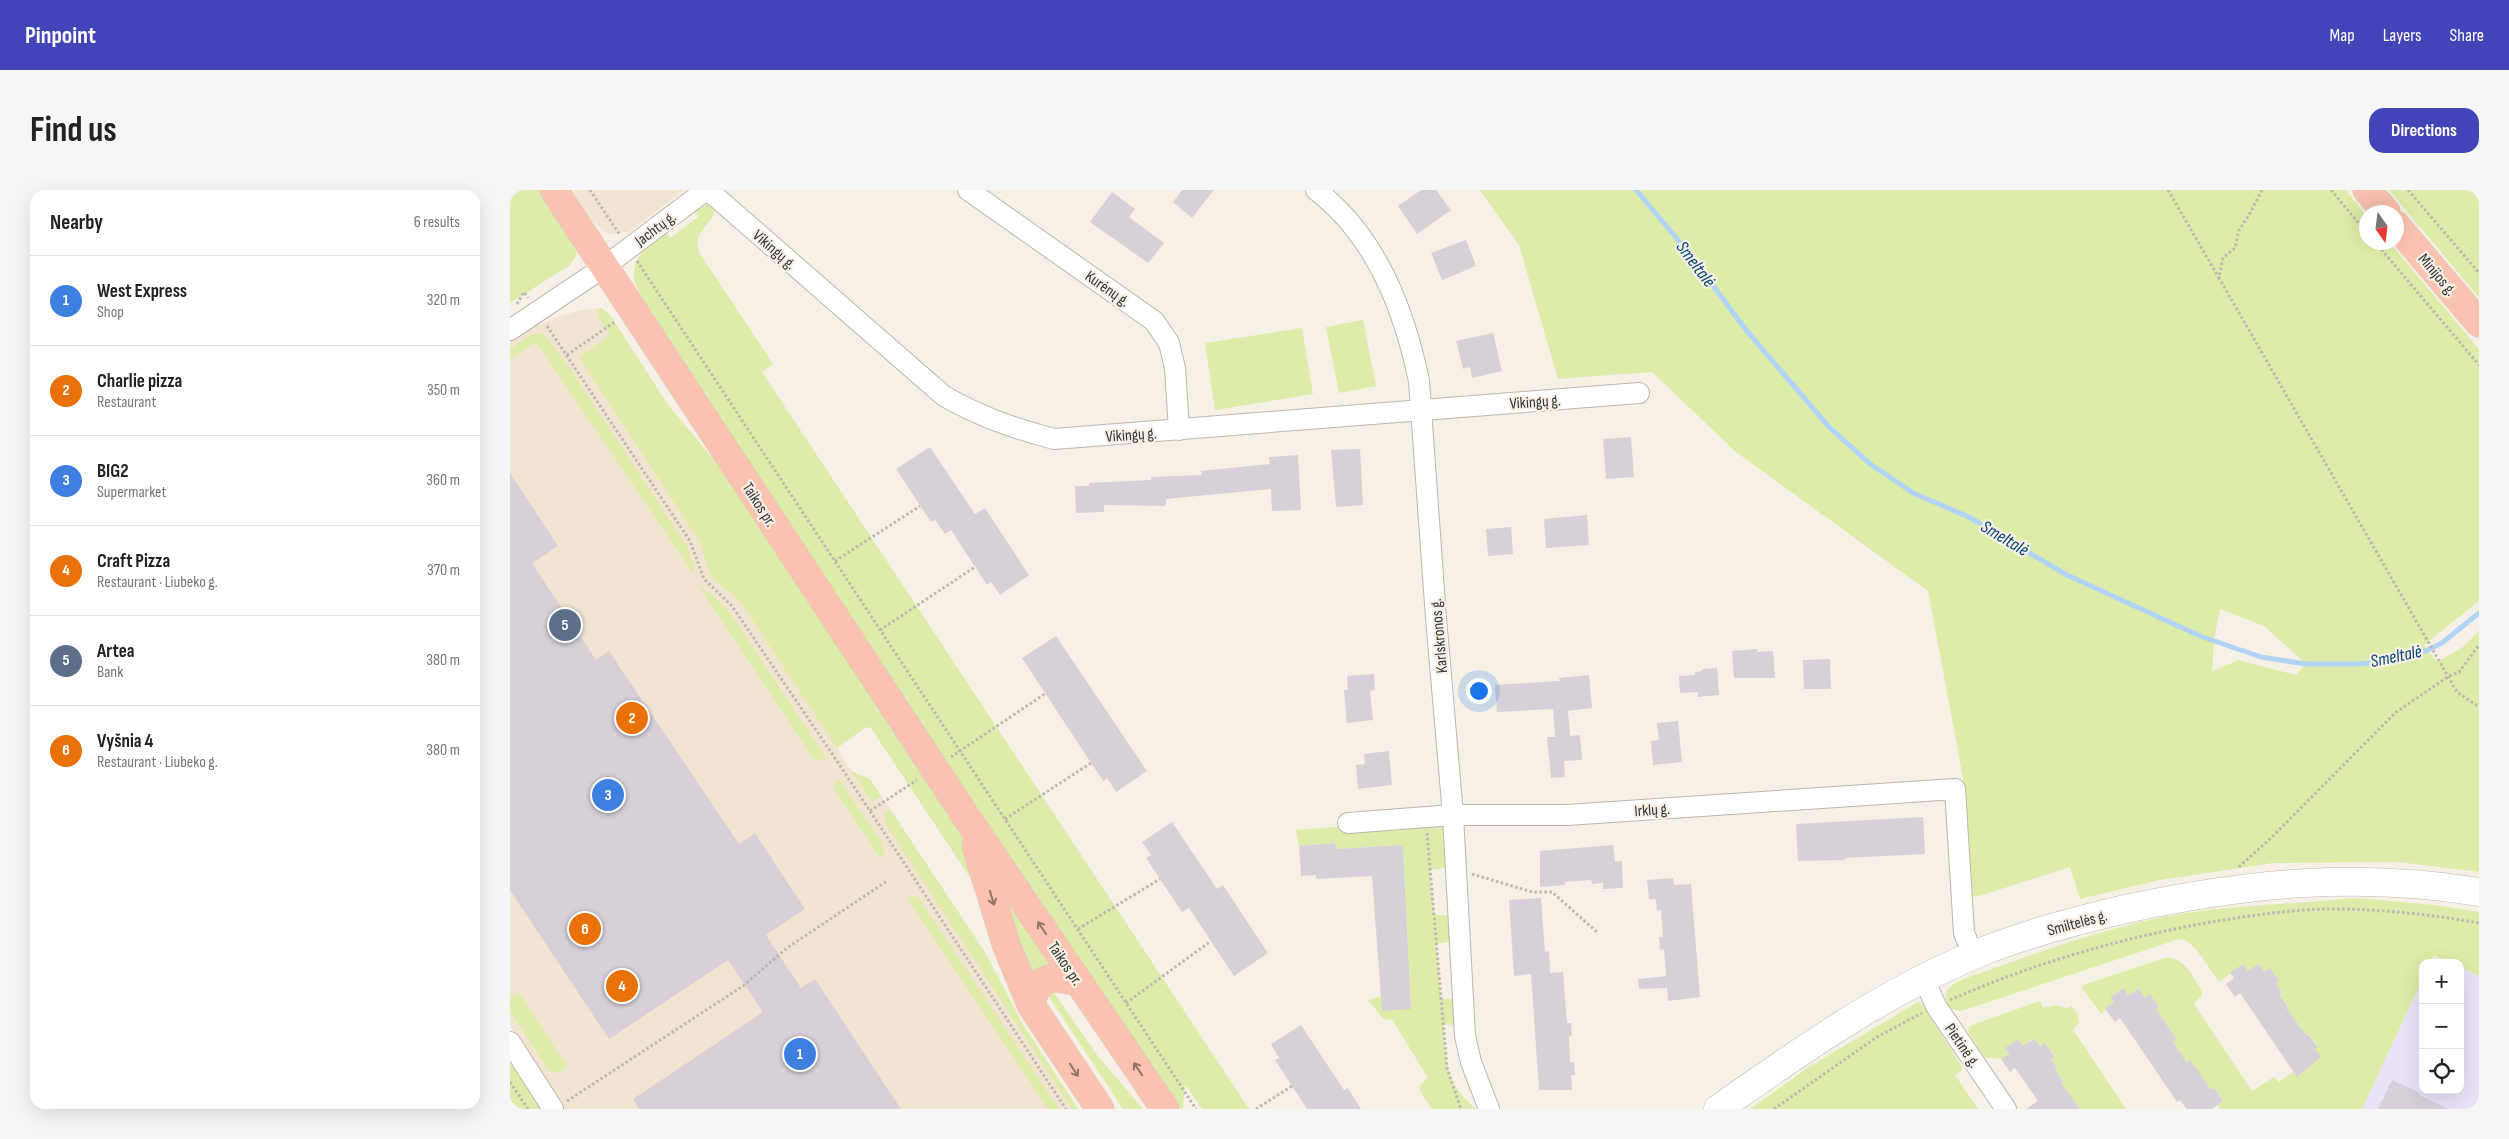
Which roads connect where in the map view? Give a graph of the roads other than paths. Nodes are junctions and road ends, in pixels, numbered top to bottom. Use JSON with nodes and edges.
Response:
{"nodes":[{"id":1,"x":554,"y":190,"type":"edge"},
{"id":2,"x":707,"y":190,"type":"edge"},
{"id":3,"x":968,"y":190,"type":"edge"},
{"id":4,"x":1316,"y":190,"type":"edge"},
{"id":5,"x":2366,"y":190,"type":"edge"},
{"id":6,"x":2380,"y":205,"type":"edge"},
{"id":7,"x":2404,"y":234,"type":"edge"},
{"id":8,"x":604,"y":267,"type":"junction"},
{"id":9,"x":2479,"y":323,"type":"edge"},
{"id":10,"x":510,"y":330,"type":"edge"},
{"id":11,"x":1639,"y":393,"type":"dead end"},
{"id":12,"x":1422,"y":410,"type":"junction"},
{"id":13,"x":1179,"y":430,"type":"junction"},
{"id":14,"x":1453,"y":815,"type":"junction"},
{"id":15,"x":967,"y":818,"type":"junction"},
{"id":16,"x":1348,"y":823,"type":"dead end"},
{"id":17,"x":2479,"y":892,"type":"edge"},
{"id":18,"x":1973,"y":955,"type":"junction"},
{"id":19,"x":1924,"y":979,"type":"junction"},
{"id":20,"x":1079,"y":983,"type":"junction"},
{"id":21,"x":1031,"y":1005,"type":"junction"},
{"id":22,"x":510,"y":1042,"type":"edge"},
{"id":23,"x":559,"y":1106,"type":"edge"},
{"id":24,"x":1100,"y":1109,"type":"edge"},
{"id":25,"x":1165,"y":1109,"type":"edge"},
{"id":26,"x":1490,"y":1109,"type":"edge"},
{"id":27,"x":1718,"y":1109,"type":"edge"},
{"id":28,"x":2006,"y":1109,"type":"edge"}],
"edges":[{"from":1,"to":8,"type":"main road","name":"Taikos pr."},
{"from":2,"to":8,"type":"street","name":"Jachtų g."},
{"from":2,"to":13,"type":"street","name":"Vikingų g."},
{"from":3,"to":13,"type":"street","name":"Kurėnų g."},
{"from":4,"to":12,"type":"street","name":"Karlskronos g."},
{"from":5,"to":6,"type":"main road"},
{"from":7,"to":9,"type":"main road","name":"Minijos g."},
{"from":8,"to":10,"type":"street","name":"Jachtų g."},
{"from":8,"to":15,"type":"main road","name":"Taikos pr."},
{"from":11,"to":12,"type":"street","name":"Vikingų g."},
{"from":12,"to":13,"type":"street","name":"Vikingų g."},
{"from":12,"to":14,"type":"street","name":"Karlskronos g."},
{"from":14,"to":16,"type":"street","name":"Irklų g."},
{"from":14,"to":18,"type":"street","name":"Irklų g."},
{"from":14,"to":26,"type":"street","name":"Karlskronos g."},
{"from":20,"to":15,"type":"main road","name":"Taikos pr.","one_way":true},
{"from":15,"to":21,"type":"main road","name":"Taikos pr.","one_way":true},
{"from":17,"to":18,"type":"street","name":"Smiltelės g."},
{"from":18,"to":19,"type":"street","name":"Smiltelės g."},
{"from":19,"to":27,"type":"street","name":"Smiltelės g."},
{"from":19,"to":28,"type":"street","name":"Pietinė g."},
{"from":20,"to":21,"type":"main road"},
{"from":25,"to":20,"type":"main road","name":"Taikos pr.","one_way":true},
{"from":21,"to":24,"type":"main road","name":"Taikos pr.","one_way":true},
{"from":22,"to":23,"type":"street"}]}
